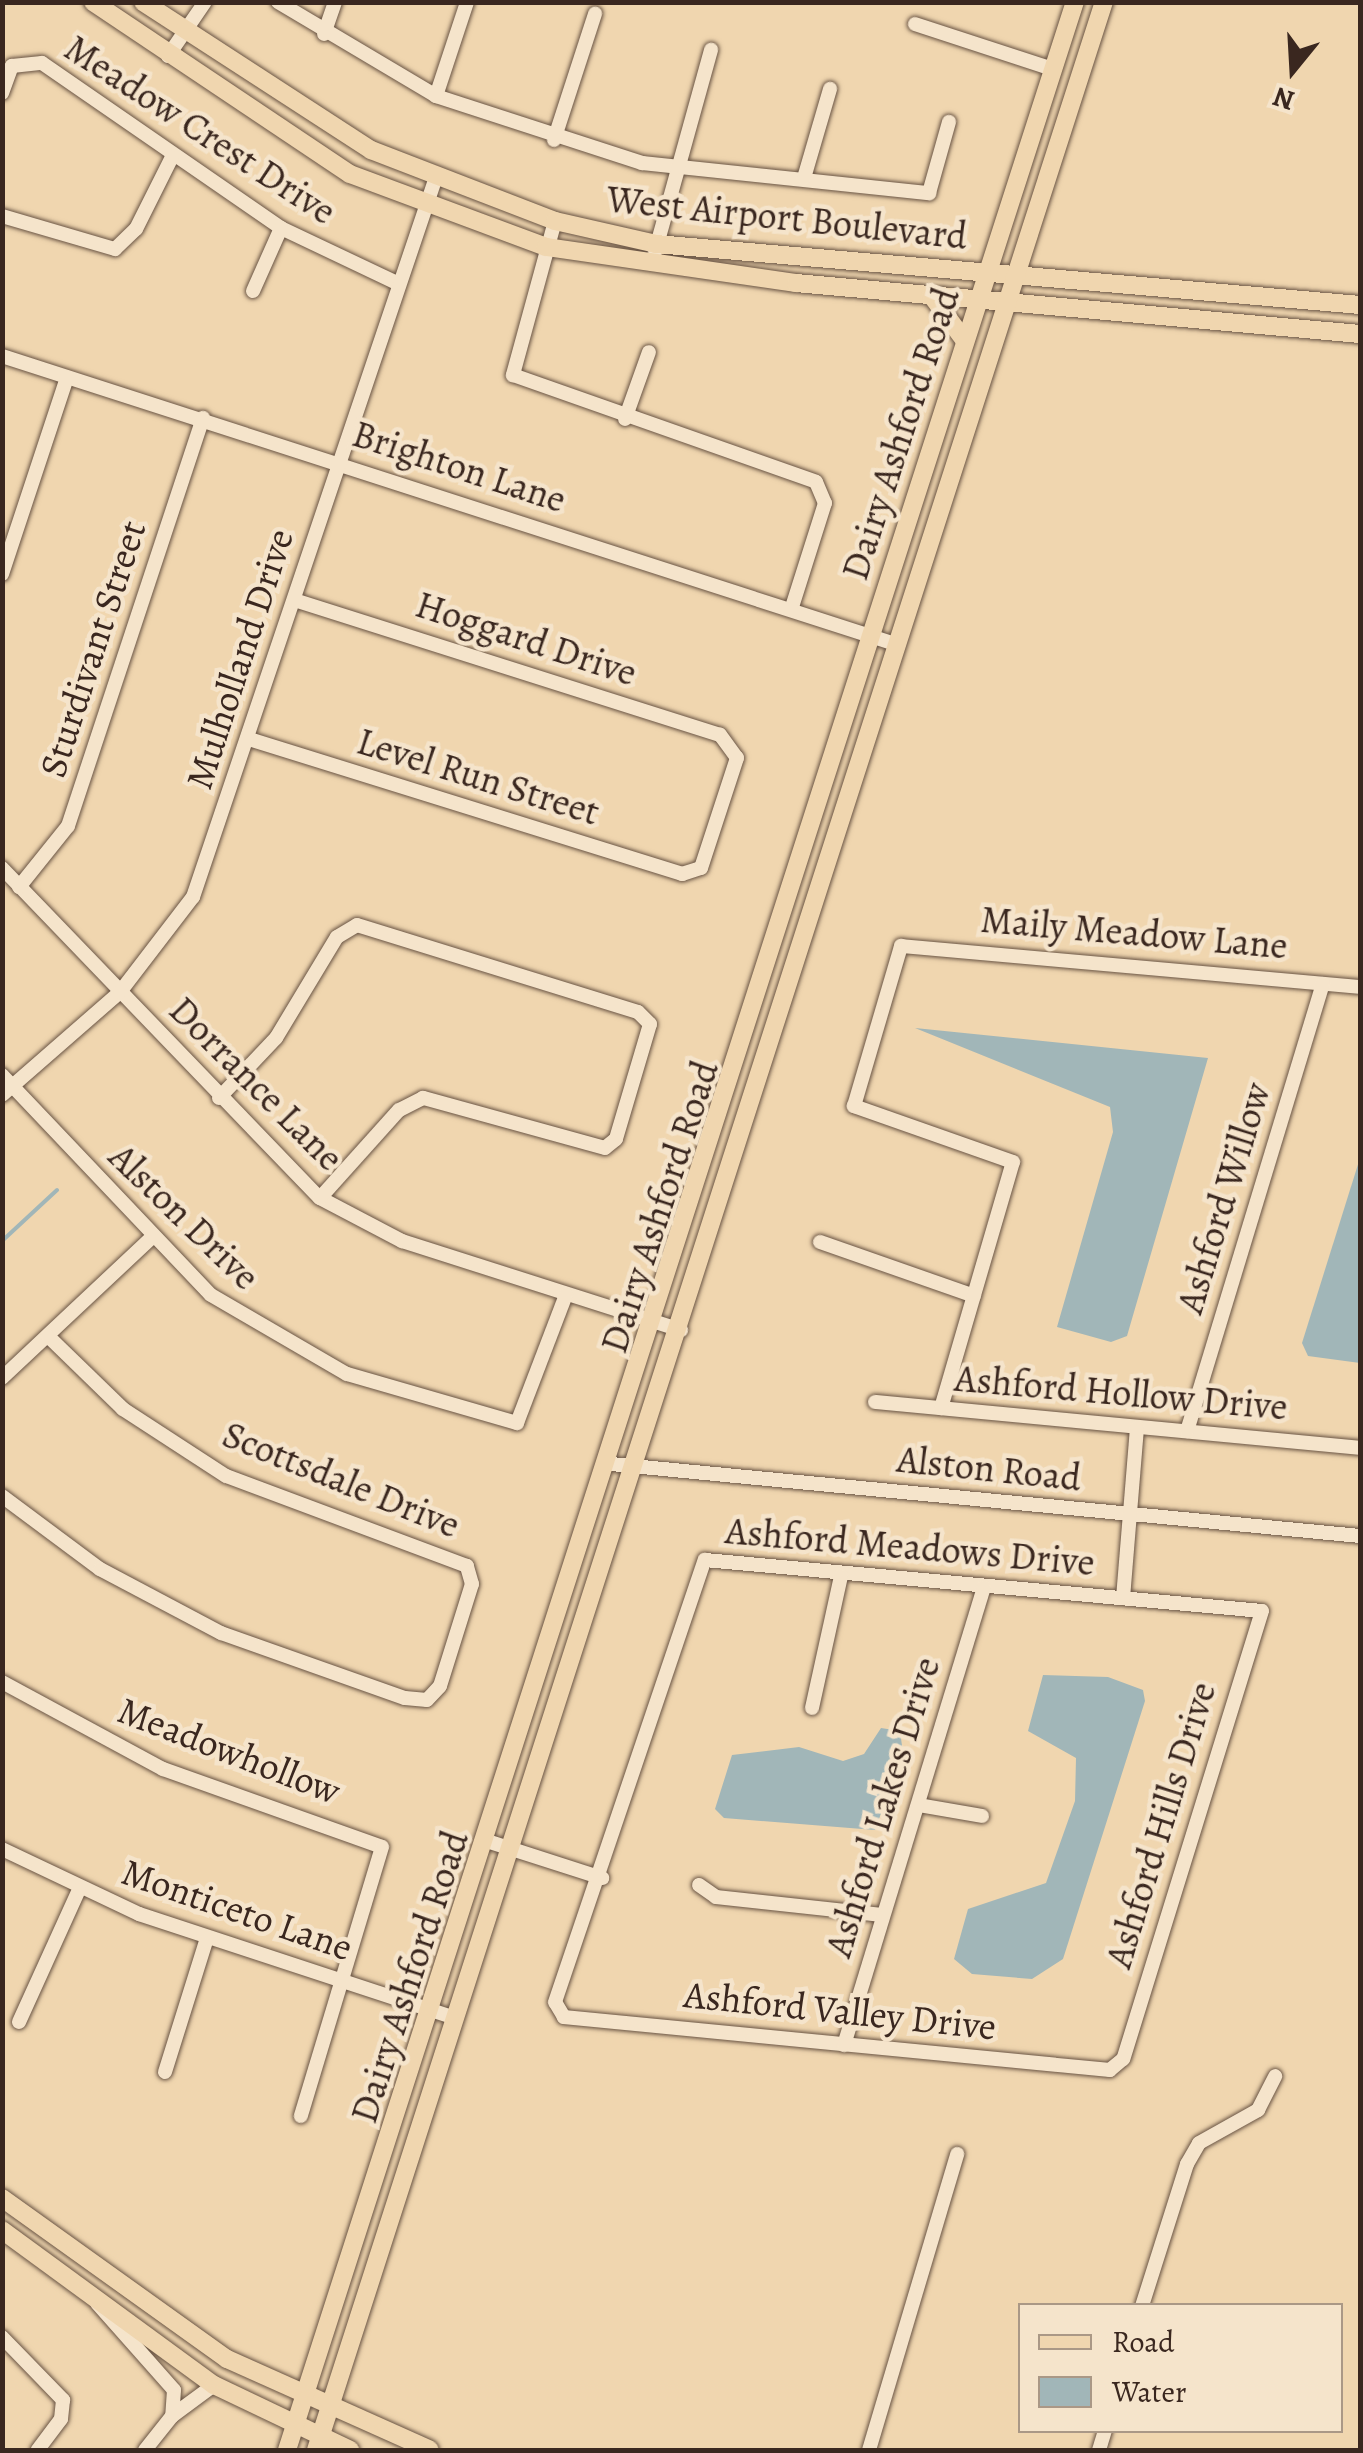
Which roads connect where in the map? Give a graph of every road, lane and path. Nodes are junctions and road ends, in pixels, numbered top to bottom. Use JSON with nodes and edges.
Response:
{"nodes":[{"id":1,"x":93,"y":2,"type":"edge"},
{"id":2,"x":143,"y":2,"type":"edge"},
{"id":3,"x":205,"y":2,"type":"edge"},
{"id":4,"x":278,"y":2,"type":"edge"},
{"id":5,"x":335,"y":2,"type":"edge"},
{"id":6,"x":467,"y":2,"type":"edge"},
{"id":7,"x":1075,"y":2,"type":"edge"},
{"id":8,"x":1104,"y":2,"type":"edge"},
{"id":9,"x":595,"y":14,"type":"dead end"},
{"id":10,"x":915,"y":24,"type":"dead end"},
{"id":11,"x":185,"y":33,"type":"junction"},
{"id":12,"x":324,"y":34,"type":"junction"},
{"id":13,"x":711,"y":50,"type":"dead end"},
{"id":14,"x":168,"y":56,"type":"junction"},
{"id":15,"x":1053,"y":69,"type":"junction"},
{"id":16,"x":830,"y":88,"type":"dead end"},
{"id":17,"x":2,"y":93,"type":"edge"},
{"id":18,"x":436,"y":96,"type":"junction"},
{"id":19,"x":294,"y":106,"type":"junction"},
{"id":20,"x":949,"y":122,"type":"dead end"},
{"id":21,"x":278,"y":132,"type":"junction"},
{"id":22,"x":554,"y":140,"type":"junction"},
{"id":23,"x":172,"y":157,"type":"junction"},
{"id":24,"x":677,"y":168,"type":"junction"},
{"id":25,"x":804,"y":178,"type":"junction"},
{"id":26,"x":436,"y":180,"type":"junction"},
{"id":27,"x":426,"y":207,"type":"junction"},
{"id":28,"x":2,"y":216,"type":"edge"},
{"id":29,"x":555,"y":221,"type":"junction"},
{"id":30,"x":281,"y":228,"type":"junction"},
{"id":31,"x":1026,"y":238,"type":"junction"},
{"id":32,"x":656,"y":244,"type":"junction"},
{"id":33,"x":546,"y":247,"type":"junction"},
{"id":34,"x":654,"y":268,"type":"junction"},
{"id":35,"x":987,"y":272,"type":"junction"},
{"id":36,"x":1014,"y":274,"type":"junction"},
{"id":37,"x":1049,"y":278,"type":"junction"},
{"id":38,"x":398,"y":283,"type":"junction"},
{"id":39,"x":253,"y":292,"type":"dead end"},
{"id":40,"x":931,"y":295,"type":"junction"},
{"id":41,"x":978,"y":300,"type":"junction"},
{"id":42,"x":1005,"y":301,"type":"junction"},
{"id":43,"x":1360,"y":305,"type":"edge"},
{"id":44,"x":1360,"y":334,"type":"edge"},
{"id":45,"x":965,"y":341,"type":"junction"},
{"id":46,"x":648,"y":352,"type":"dead end"},
{"id":47,"x":2,"y":356,"type":"edge"},
{"id":48,"x":67,"y":377,"type":"junction"},
{"id":49,"x":203,"y":418,"type":"junction"},
{"id":50,"x":626,"y":419,"type":"junction"},
{"id":51,"x":339,"y":461,"type":"junction"},
{"id":52,"x":2,"y":574,"type":"edge"},
{"id":53,"x":294,"y":600,"type":"junction"},
{"id":54,"x":791,"y":610,"type":"junction"},
{"id":55,"x":870,"y":636,"type":"junction"},
{"id":56,"x":895,"y":644,"type":"junction"},
{"id":57,"x":249,"y":740,"type":"junction"},
{"id":58,"x":2,"y":868,"type":"edge"},
{"id":59,"x":688,"y":874,"type":"joint"},
{"id":60,"x":19,"y":887,"type":"junction"},
{"id":61,"x":1323,"y":984,"type":"junction"},
{"id":62,"x":1360,"y":987,"type":"edge"},
{"id":63,"x":120,"y":992,"type":"junction"},
{"id":64,"x":762,"y":998,"type":"junction"},
{"id":65,"x":784,"y":1005,"type":"junction"},
{"id":66,"x":6,"y":1085,"type":"edge"},
{"id":67,"x":219,"y":1098,"type":"junction"},
{"id":68,"x":320,"y":1198,"type":"junction"},
{"id":69,"x":150,"y":1239,"type":"junction"},
{"id":70,"x":820,"y":1242,"type":"dead end"},
{"id":71,"x":566,"y":1295,"type":"junction"},
{"id":72,"x":974,"y":1296,"type":"junction"},
{"id":73,"x":656,"y":1323,"type":"junction"},
{"id":74,"x":681,"y":1330,"type":"junction"},
{"id":75,"x":48,"y":1336,"type":"junction"},
{"id":76,"x":2,"y":1378,"type":"edge"},
{"id":77,"x":875,"y":1402,"type":"dead end"},
{"id":78,"x":941,"y":1408,"type":"junction"},
{"id":79,"x":1137,"y":1428,"type":"junction"},
{"id":80,"x":1187,"y":1431,"type":"junction"},
{"id":81,"x":1360,"y":1448,"type":"edge"},
{"id":82,"x":611,"y":1464,"type":"junction"},
{"id":83,"x":636,"y":1468,"type":"junction"},
{"id":84,"x":2,"y":1496,"type":"edge"},
{"id":85,"x":1130,"y":1516,"type":"junction"},
{"id":86,"x":1360,"y":1536,"type":"edge"},
{"id":87,"x":841,"y":1576,"type":"junction"},
{"id":88,"x":984,"y":1588,"type":"junction"},
{"id":89,"x":1123,"y":1598,"type":"junction"},
{"id":90,"x":1262,"y":1611,"type":"joint"},
{"id":91,"x":2,"y":1682,"type":"edge"},
{"id":92,"x":812,"y":1708,"type":"dead end"},
{"id":93,"x":919,"y":1805,"type":"junction"},
{"id":94,"x":982,"y":1816,"type":"dead end"},
{"id":95,"x":490,"y":1842,"type":"junction"},
{"id":96,"x":513,"y":1849,"type":"junction"},
{"id":97,"x":2,"y":1850,"type":"edge"},
{"id":98,"x":602,"y":1878,"type":"junction"},
{"id":99,"x":699,"y":1885,"type":"dead end"},
{"id":100,"x":79,"y":1890,"type":"junction"},
{"id":101,"x":882,"y":1915,"type":"junction"},
{"id":102,"x":207,"y":1938,"type":"junction"},
{"id":103,"x":344,"y":1980,"type":"junction"},
{"id":104,"x":433,"y":2010,"type":"junction"},
{"id":105,"x":456,"y":2018,"type":"junction"},
{"id":106,"x":18,"y":2022,"type":"dead end"},
{"id":107,"x":844,"y":2045,"type":"junction"},
{"id":108,"x":1123,"y":2059,"type":"joint"},
{"id":109,"x":165,"y":2072,"type":"dead end"},
{"id":110,"x":1275,"y":2076,"type":"dead end"},
{"id":111,"x":301,"y":2116,"type":"dead end"},
{"id":112,"x":957,"y":2154,"type":"dead end"},
{"id":113,"x":2,"y":2198,"type":"edge"},
{"id":114,"x":368,"y":2206,"type":"junction"},
{"id":115,"x":393,"y":2215,"type":"junction"},
{"id":116,"x":2,"y":2230,"type":"edge"},
{"id":117,"x":47,"y":2233,"type":"junction"},
{"id":118,"x":33,"y":2253,"type":"junction"},
{"id":119,"x":97,"y":2303,"type":"junction"},
{"id":120,"x":1143,"y":2303,"type":"edge"},
{"id":121,"x":2,"y":2337,"type":"edge"},
{"id":122,"x":214,"y":2386,"type":"junction"},
{"id":123,"x":304,"y":2400,"type":"junction"},
{"id":124,"x":329,"y":2411,"type":"junction"},
{"id":125,"x":172,"y":2416,"type":"junction"},
{"id":126,"x":294,"y":2427,"type":"junction"},
{"id":127,"x":318,"y":2444,"type":"edge"},
{"id":128,"x":38,"y":2450,"type":"edge"},
{"id":129,"x":145,"y":2450,"type":"edge"},
{"id":130,"x":287,"y":2450,"type":"edge"},
{"id":131,"x":350,"y":2450,"type":"edge"},
{"id":132,"x":430,"y":2450,"type":"edge"},
{"id":133,"x":869,"y":2450,"type":"edge"}],
"edges":[{"from":1,"to":14,"type":"main road","name":"West Airport Boulevard"},
{"from":2,"to":11,"type":"main road","name":"West Airport Boulevard"},
{"from":3,"to":11,"type":"street"},
{"from":4,"to":12,"type":"street"},
{"from":5,"to":12,"type":"street"},
{"from":6,"to":18,"type":"street"},
{"from":7,"to":15,"type":"main road","name":"Dairy Ashford Road"},
{"from":8,"to":31,"type":"main road","name":"Dairy Ashford Road"},
{"from":9,"to":22,"type":"street"},
{"from":10,"to":15,"type":"street"},
{"from":11,"to":14,"type":"street"},
{"from":11,"to":19,"type":"main road","name":"West Airport Boulevard"},
{"from":12,"to":18,"type":"street"},
{"from":13,"to":24,"type":"street"},
{"from":14,"to":21,"type":"main road","name":"West Airport Boulevard"},
{"from":15,"to":35,"type":"main road","name":"Dairy Ashford Road"},
{"from":16,"to":25,"type":"street"},
{"from":17,"to":23,"type":"street","name":"Meadow Crest Drive"},
{"from":18,"to":22,"type":"street"},
{"from":19,"to":21,"type":"main road"},
{"from":19,"to":26,"type":"main road","name":"West Airport Boulevard"},
{"from":20,"to":25,"type":"street"},
{"from":21,"to":27,"type":"main road","name":"West Airport Boulevard"},
{"from":22,"to":24,"type":"street"},
{"from":23,"to":28,"type":"street"},
{"from":23,"to":30,"type":"street","name":"Meadow Crest Drive"},
{"from":24,"to":25,"type":"street"},
{"from":24,"to":32,"type":"street"},
{"from":26,"to":27,"type":"street","name":"Mulholland Drive"},
{"from":26,"to":29,"type":"main road","name":"West Airport Boulevard"},
{"from":27,"to":33,"type":"main road","name":"West Airport Boulevard"},
{"from":27,"to":38,"type":"street","name":"Mulholland Drive"},
{"from":29,"to":32,"type":"main road","name":"West Airport Boulevard"},
{"from":29,"to":33,"type":"street"},
{"from":30,"to":38,"type":"street","name":"Meadow Crest Drive"},
{"from":30,"to":39,"type":"street"},
{"from":31,"to":36,"type":"main road","name":"Dairy Ashford Road"},
{"from":31,"to":37,"type":"main road"},
{"from":32,"to":34,"type":"street"},
{"from":32,"to":35,"type":"main road","name":"West Airport Boulevard"},
{"from":33,"to":34,"type":"main road","name":"West Airport Boulevard"},
{"from":33,"to":50,"type":"street"},
{"from":34,"to":40,"type":"main road","name":"West Airport Boulevard"},
{"from":35,"to":36,"type":"main road","name":"West Airport Boulevard"},
{"from":35,"to":41,"type":"main road","name":"Dairy Ashford Road"},
{"from":36,"to":37,"type":"main road","name":"West Airport Boulevard"},
{"from":36,"to":42,"type":"main road","name":"Dairy Ashford Road"},
{"from":37,"to":43,"type":"main road","name":"West Airport Boulevard"},
{"from":38,"to":51,"type":"street","name":"Mulholland Drive"},
{"from":40,"to":41,"type":"main road","name":"West Airport Boulevard"},
{"from":40,"to":45,"type":"main road"},
{"from":41,"to":42,"type":"main road","name":"West Airport Boulevard"},
{"from":41,"to":45,"type":"main road","name":"Dairy Ashford Road"},
{"from":42,"to":44,"type":"main road","name":"West Airport Boulevard"},
{"from":42,"to":56,"type":"main road","name":"Dairy Ashford Road"},
{"from":45,"to":55,"type":"main road","name":"Dairy Ashford Road"},
{"from":46,"to":50,"type":"street"},
{"from":47,"to":48,"type":"street","name":"Brighton Lane"},
{"from":48,"to":49,"type":"street","name":"Brighton Lane"},
{"from":48,"to":52,"type":"street"},
{"from":49,"to":51,"type":"street","name":"Brighton Lane"},
{"from":49,"to":60,"type":"street","name":"Sturdivant Street"},
{"from":50,"to":54,"type":"street"},
{"from":51,"to":53,"type":"street","name":"Mulholland Drive"},
{"from":51,"to":54,"type":"street","name":"Brighton Lane"},
{"from":53,"to":57,"type":"street","name":"Mulholland Drive"},
{"from":53,"to":59,"type":"street","name":"Hoggard Drive"},
{"from":54,"to":55,"type":"street","name":"Brighton Lane"},
{"from":55,"to":56,"type":"street","name":"Brighton Lane"},
{"from":55,"to":64,"type":"main road","name":"Dairy Ashford Road"},
{"from":56,"to":65,"type":"main road","name":"Dairy Ashford Road"},
{"from":57,"to":59,"type":"street","name":"Level Run Street"},
{"from":57,"to":63,"type":"street","name":"Mulholland Drive"},
{"from":58,"to":60,"type":"street","name":"Dorrance Lane"},
{"from":60,"to":63,"type":"street","name":"Dorrance Lane"},
{"from":61,"to":62,"type":"street","name":"Maily Meadow Lane"},
{"from":61,"to":72,"type":"street","name":"Maily Meadow Lane"},
{"from":61,"to":80,"type":"street","name":"Ashford Willow"},
{"from":63,"to":66,"type":"street","name":"Mulholland Drive"},
{"from":63,"to":67,"type":"street","name":"Dorrance Lane"},
{"from":64,"to":65,"type":"main road"},
{"from":64,"to":73,"type":"main road","name":"Dairy Ashford Road"},
{"from":65,"to":74,"type":"main road","name":"Dairy Ashford Road"},
{"from":66,"to":69,"type":"street","name":"Alston Drive"},
{"from":67,"to":68,"type":"street","name":"Dorrance Lane"},
{"from":67,"to":68,"type":"street"},
{"from":68,"to":71,"type":"street","name":"Dorrance Lane"},
{"from":69,"to":71,"type":"street","name":"Alston Drive"},
{"from":69,"to":75,"type":"street"},
{"from":70,"to":72,"type":"street"},
{"from":71,"to":73,"type":"street","name":"Dorrance Lane"},
{"from":72,"to":78,"type":"street"},
{"from":73,"to":74,"type":"street","name":"Dorrance Lane"},
{"from":73,"to":82,"type":"main road","name":"Dairy Ashford Road"},
{"from":74,"to":83,"type":"main road","name":"Dairy Ashford Road"},
{"from":75,"to":76,"type":"street"},
{"from":75,"to":84,"type":"street","name":"Scottsdale Drive"},
{"from":77,"to":78,"type":"street","name":"Ashford Hollow Drive"},
{"from":78,"to":79,"type":"street","name":"Ashford Hollow Drive"},
{"from":79,"to":80,"type":"street","name":"Ashford Hollow Drive"},
{"from":79,"to":85,"type":"street"},
{"from":80,"to":81,"type":"street","name":"Ashford Hollow Drive"},
{"from":82,"to":83,"type":"street","name":"Alston Road"},
{"from":82,"to":95,"type":"main road","name":"Dairy Ashford Road"},
{"from":83,"to":85,"type":"street","name":"Alston Road"},
{"from":83,"to":96,"type":"main road","name":"Dairy Ashford Road"},
{"from":85,"to":86,"type":"street","name":"Alston Road"},
{"from":85,"to":89,"type":"street"},
{"from":87,"to":88,"type":"street","name":"Ashford Meadows Drive"},
{"from":87,"to":92,"type":"street"},
{"from":87,"to":98,"type":"street","name":"Ashford Meadows Drive"},
{"from":88,"to":89,"type":"street","name":"Ashford Meadows Drive"},
{"from":88,"to":93,"type":"street","name":"Ashford Lakes Drive"},
{"from":89,"to":90,"type":"street","name":"Ashford Meadows Drive"},
{"from":90,"to":108,"type":"street","name":"Ashford Hills Drive"},
{"from":91,"to":103,"type":"street","name":"Meadowhollow"},
{"from":93,"to":94,"type":"street"},
{"from":93,"to":101,"type":"street","name":"Ashford Lakes Drive"},
{"from":95,"to":96,"type":"street"},
{"from":95,"to":104,"type":"main road","name":"Dairy Ashford Road"},
{"from":96,"to":98,"type":"street"},
{"from":96,"to":105,"type":"main road","name":"Dairy Ashford Road"},
{"from":97,"to":100,"type":"street","name":"Monticeto Lane"},
{"from":98,"to":107,"type":"street","name":"Ashford Valley Drive"},
{"from":99,"to":101,"type":"street"},
{"from":100,"to":102,"type":"street","name":"Monticeto Lane"},
{"from":100,"to":106,"type":"street"},
{"from":101,"to":107,"type":"street","name":"Ashford Lakes Drive"},
{"from":102,"to":103,"type":"street","name":"Monticeto Lane"},
{"from":102,"to":109,"type":"street"},
{"from":103,"to":104,"type":"street","name":"Monticeto Lane"},
{"from":103,"to":111,"type":"street"},
{"from":104,"to":105,"type":"street","name":"Monticeto Lane"},
{"from":104,"to":114,"type":"main road","name":"Dairy Ashford Road"},
{"from":105,"to":115,"type":"main road","name":"Dairy Ashford Road"},
{"from":107,"to":108,"type":"street","name":"Ashford Valley Drive"},
{"from":110,"to":120,"type":"street"},
{"from":112,"to":133,"type":"street"},
{"from":113,"to":117,"type":"main road"},
{"from":114,"to":115,"type":"main road"},
{"from":114,"to":123,"type":"main road","name":"Dairy Ashford Road"},
{"from":115,"to":124,"type":"main road","name":"Dairy Ashford Road"},
{"from":116,"to":118,"type":"main road"},
{"from":117,"to":118,"type":"main road"},
{"from":117,"to":123,"type":"main road"},
{"from":118,"to":119,"type":"main road"},
{"from":119,"to":122,"type":"main road"},
{"from":119,"to":125,"type":"street"},
{"from":121,"to":128,"type":"street"},
{"from":122,"to":125,"type":"street"},
{"from":122,"to":126,"type":"main road"},
{"from":123,"to":124,"type":"main road"},
{"from":123,"to":126,"type":"main road","name":"Dairy Ashford Road"},
{"from":124,"to":127,"type":"main road","name":"Dairy Ashford Road"},
{"from":124,"to":132,"type":"main road"},
{"from":125,"to":129,"type":"street"},
{"from":126,"to":127,"type":"main road"},
{"from":126,"to":130,"type":"main road","name":"Dairy Ashford Road"},
{"from":127,"to":131,"type":"main road"}]}
